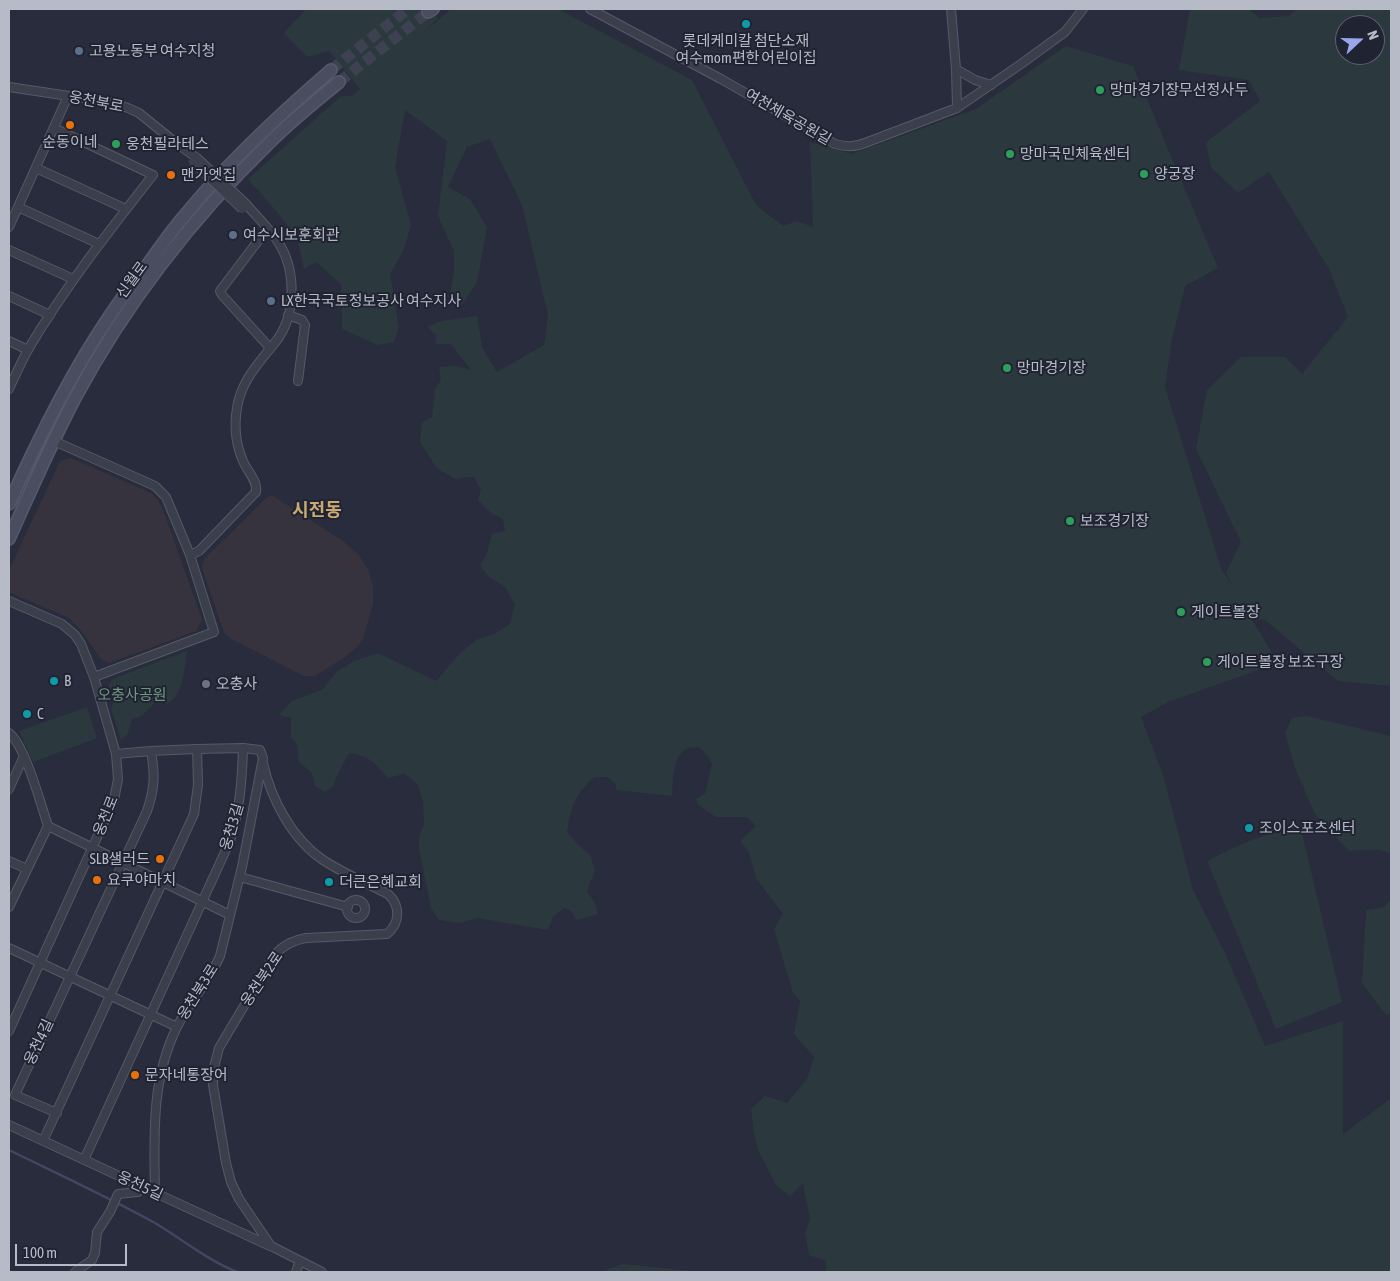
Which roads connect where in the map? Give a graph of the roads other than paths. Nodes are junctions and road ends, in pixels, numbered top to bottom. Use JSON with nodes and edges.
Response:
{"nodes":[{"id":1,"x":590,"y":9,"type":"edge"},
{"id":2,"x":951,"y":9,"type":"edge"},
{"id":3,"x":1084,"y":9,"type":"edge"},
{"id":4,"x":956,"y":69,"type":"junction"},
{"id":5,"x":331,"y":70,"type":"tunnel mouth"},
{"id":6,"x":339,"y":82,"type":"tunnel mouth"},
{"id":7,"x":990,"y":84,"type":"junction"},
{"id":8,"x":9,"y":87,"type":"edge"},
{"id":9,"x":68,"y":96,"type":"junction"},
{"id":10,"x":957,"y":108,"type":"junction"},
{"id":11,"x":54,"y":128,"type":"junction"},
{"id":12,"x":36,"y":168,"type":"junction"},
{"id":13,"x":18,"y":207,"type":"junction"},
{"id":14,"x":126,"y":209,"type":"junction"},
{"id":15,"x":9,"y":227,"type":"edge"},
{"id":16,"x":267,"y":229,"type":"junction"},
{"id":17,"x":99,"y":244,"type":"junction"},
{"id":18,"x":9,"y":250,"type":"edge"},
{"id":19,"x":74,"y":279,"type":"junction"},
{"id":20,"x":9,"y":296,"type":"edge"},
{"id":21,"x":50,"y":315,"type":"junction"},
{"id":22,"x":288,"y":315,"type":"junction"},
{"id":23,"x":9,"y":341,"type":"edge"},
{"id":24,"x":270,"y":348,"type":"junction"},
{"id":25,"x":28,"y":350,"type":"junction"},
{"id":26,"x":298,"y":381,"type":"dead end"},
{"id":27,"x":9,"y":389,"type":"edge"},
{"id":28,"x":54,"y":441,"type":"junction"},
{"id":29,"x":9,"y":504,"type":"edge"},
{"id":30,"x":9,"y":539,"type":"edge"},
{"id":31,"x":190,"y":556,"type":"junction"},
{"id":32,"x":9,"y":601,"type":"edge"},
{"id":33,"x":94,"y":677,"type":"junction"},
{"id":34,"x":9,"y":733,"type":"edge"},
{"id":35,"x":243,"y":748,"type":"junction"},
{"id":36,"x":198,"y":749,"type":"junction"},
{"id":37,"x":151,"y":751,"type":"junction"},
{"id":38,"x":116,"y":754,"type":"junction"},
{"id":39,"x":24,"y":756,"type":"junction"},
{"id":40,"x":263,"y":763,"type":"junction"},
{"id":41,"x":9,"y":789,"type":"edge"},
{"id":42,"x":256,"y":800,"type":"junction"},
{"id":43,"x":276,"y":800,"type":"junction"},
{"id":44,"x":48,"y":826,"type":"junction"},
{"id":45,"x":94,"y":848,"type":"junction"},
{"id":46,"x":9,"y":861,"type":"edge"},
{"id":47,"x":123,"y":862,"type":"junction"},
{"id":48,"x":27,"y":869,"type":"junction"},
{"id":49,"x":240,"y":877,"type":"junction"},
{"id":50,"x":163,"y":882,"type":"junction"},
{"id":51,"x":203,"y":902,"type":"junction"},
{"id":52,"x":9,"y":907,"type":"edge"},
{"id":53,"x":348,"y":907,"type":"dead end"},
{"id":54,"x":230,"y":915,"type":"junction"},
{"id":55,"x":9,"y":948,"type":"edge"},
{"id":56,"x":40,"y":962,"type":"junction"},
{"id":57,"x":69,"y":976,"type":"junction"},
{"id":58,"x":111,"y":996,"type":"junction"},
{"id":59,"x":151,"y":1014,"type":"junction"},
{"id":60,"x":177,"y":1027,"type":"junction"},
{"id":61,"x":9,"y":1031,"type":"edge"},
{"id":62,"x":57,"y":1113,"type":"junction"},
{"id":63,"x":9,"y":1126,"type":"edge"},
{"id":64,"x":43,"y":1141,"type":"junction"},
{"id":65,"x":84,"y":1160,"type":"junction"},
{"id":66,"x":138,"y":1192,"type":"dead end"},
{"id":67,"x":155,"y":1193,"type":"junction"},
{"id":68,"x":270,"y":1246,"type":"junction"},
{"id":69,"x":300,"y":1261,"type":"junction"},
{"id":70,"x":75,"y":1272,"type":"edge"},
{"id":71,"x":296,"y":1272,"type":"edge"},
{"id":72,"x":322,"y":1272,"type":"edge"}],
"edges":[{"from":1,"to":10,"type":"street","name":"여천체육공원길"},
{"from":2,"to":4,"type":"street"},
{"from":3,"to":7,"type":"street","name":"여천체육공원길"},
{"from":4,"to":7,"type":"street"},
{"from":4,"to":10,"type":"street"},
{"from":5,"to":29,"type":"street","name":"신월로"},
{"from":6,"to":28,"type":"street","name":"신월로"},
{"from":7,"to":10,"type":"street","name":"여천체육공원길"},
{"from":8,"to":9,"type":"street","name":"웅천북로"},
{"from":9,"to":11,"type":"street"},
{"from":9,"to":16,"type":"street","name":"웅천북로","bridge":true},
{"from":11,"to":12,"type":"street"},
{"from":11,"to":14,"type":"street"},
{"from":12,"to":13,"type":"street"},
{"from":12,"to":14,"type":"street"},
{"from":13,"to":15,"type":"street"},
{"from":13,"to":17,"type":"street"},
{"from":14,"to":17,"type":"street"},
{"from":16,"to":22,"type":"street","name":"웅천북로"},
{"from":16,"to":24,"type":"street"},
{"from":17,"to":19,"type":"street"},
{"from":18,"to":19,"type":"street"},
{"from":19,"to":21,"type":"street"},
{"from":20,"to":21,"type":"street"},
{"from":21,"to":25,"type":"street"},
{"from":22,"to":24,"type":"street","name":"웅천북로"},
{"from":22,"to":26,"type":"street"},
{"from":23,"to":25,"type":"street"},
{"from":24,"to":31,"type":"street","name":"웅천북로"},
{"from":25,"to":27,"type":"street"},
{"from":28,"to":30,"type":"street","name":"신월로"},
{"from":28,"to":31,"type":"street"},
{"from":31,"to":33,"type":"street"},
{"from":32,"to":33,"type":"street","name":"웅천로"},
{"from":33,"to":38,"type":"street","name":"웅천로"},
{"from":34,"to":39,"type":"street"},
{"from":35,"to":36,"type":"street"},
{"from":35,"to":40,"type":"street"},
{"from":35,"to":51,"type":"street","name":"웅천3길"},
{"from":36,"to":37,"type":"street"},
{"from":36,"to":50,"type":"street"},
{"from":37,"to":38,"type":"street"},
{"from":37,"to":47,"type":"street"},
{"from":38,"to":45,"type":"street","name":"웅천로"},
{"from":39,"to":41,"type":"street"},
{"from":39,"to":44,"type":"street"},
{"from":40,"to":42,"type":"street","name":"웅천북3로"},
{"from":40,"to":43,"type":"street","name":"웅천북2로"},
{"from":42,"to":43,"type":"street"},
{"from":42,"to":49,"type":"street","name":"웅천북3로"},
{"from":43,"to":68,"type":"street","name":"웅천북2로"},
{"from":44,"to":45,"type":"street"},
{"from":44,"to":48,"type":"street"},
{"from":45,"to":47,"type":"street"},
{"from":45,"to":56,"type":"street","name":"웅천로"},
{"from":46,"to":48,"type":"street"},
{"from":47,"to":50,"type":"street"},
{"from":47,"to":57,"type":"street"},
{"from":48,"to":52,"type":"street"},
{"from":49,"to":53,"type":"street"},
{"from":49,"to":54,"type":"street","name":"웅천북3로"},
{"from":50,"to":51,"type":"street"},
{"from":50,"to":58,"type":"street"},
{"from":51,"to":54,"type":"street"},
{"from":51,"to":59,"type":"street","name":"웅천3길"},
{"from":54,"to":60,"type":"street","name":"웅천북3로"},
{"from":55,"to":56,"type":"street"},
{"from":56,"to":57,"type":"street"},
{"from":56,"to":61,"type":"street","name":"웅천로"},
{"from":57,"to":58,"type":"street"},
{"from":57,"to":62,"type":"street","name":"웅천4길"},
{"from":58,"to":59,"type":"street"},
{"from":58,"to":62,"type":"street"},
{"from":59,"to":60,"type":"street"},
{"from":59,"to":65,"type":"street"},
{"from":60,"to":67,"type":"street","name":"웅천북3로"},
{"from":62,"to":64,"type":"street"},
{"from":63,"to":64,"type":"street","name":"웅천5길"},
{"from":64,"to":65,"type":"street","name":"웅천5길"},
{"from":65,"to":67,"type":"street","name":"웅천5길"},
{"from":66,"to":70,"type":"street"},
{"from":67,"to":68,"type":"street","name":"웅천5길"},
{"from":68,"to":69,"type":"street"},
{"from":69,"to":71,"type":"street"},
{"from":69,"to":72,"type":"street"}]}
